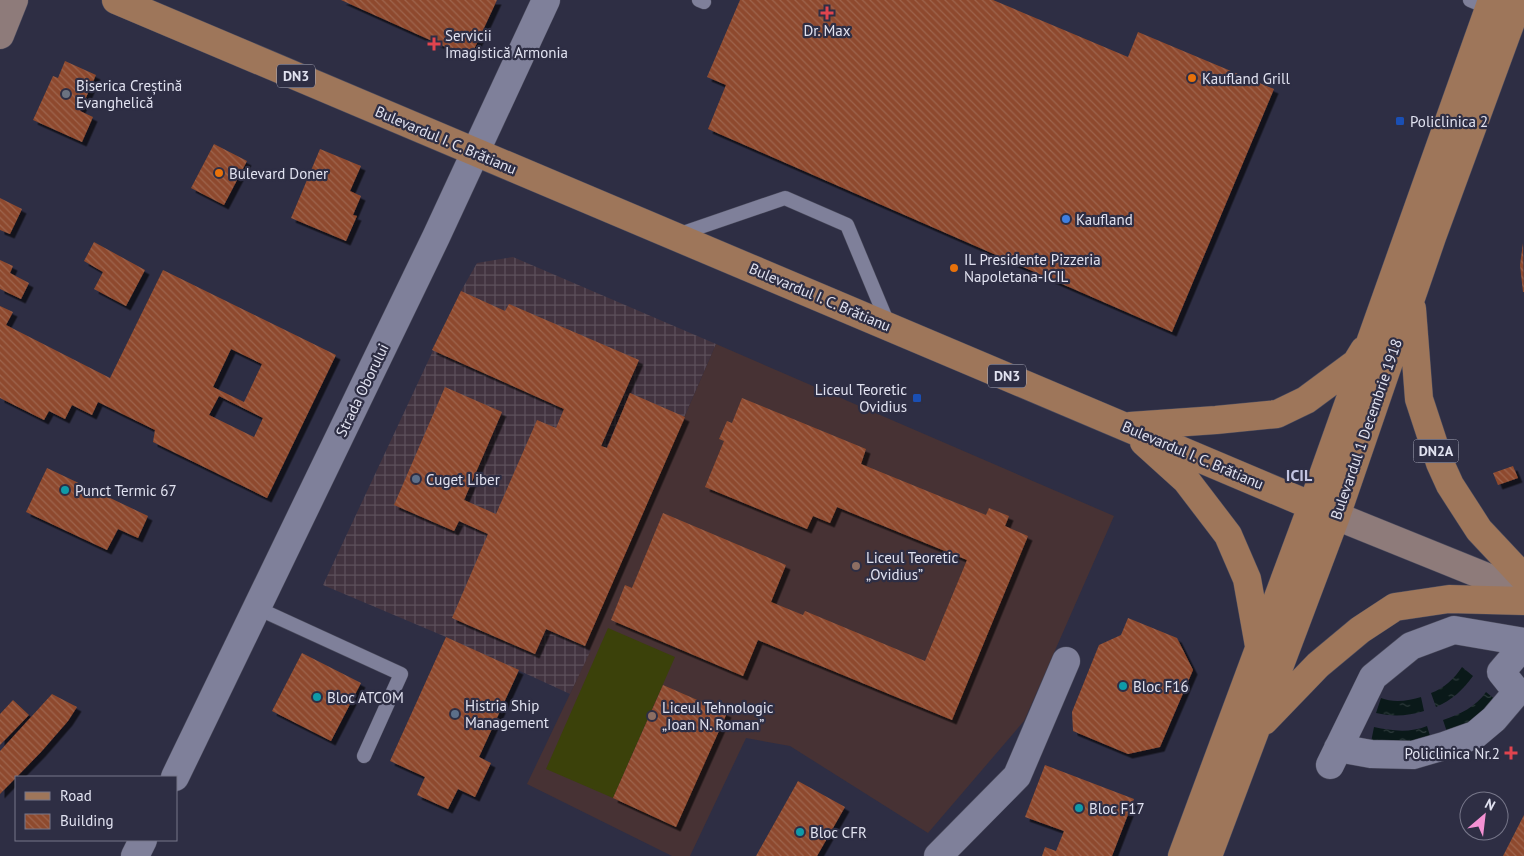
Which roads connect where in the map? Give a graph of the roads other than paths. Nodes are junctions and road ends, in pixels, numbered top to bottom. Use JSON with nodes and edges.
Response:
{"nodes":[{"id":1,"x":14,"y":0,"type":"edge"},
{"id":2,"x":116,"y":0,"type":"edge"},
{"id":3,"x":546,"y":0,"type":"edge"},
{"id":4,"x":1520,"y":0,"type":"edge"},
{"id":5,"x":1484,"y":3,"type":"edge"},
{"id":6,"x":0,"y":35,"type":"edge"},
{"id":7,"x":476,"y":152,"type":"junction"},
{"id":8,"x":674,"y":236,"type":"junction"},
{"id":9,"x":1411,"y":297,"type":"junction"},
{"id":10,"x":889,"y":326,"type":"junction"},
{"id":11,"x":1371,"y":341,"type":"junction"},
{"id":12,"x":1126,"y":426,"type":"junction"},
{"id":13,"x":1324,"y":511,"type":"junction"},
{"id":14,"x":1524,"y":578,"type":"edge"},
{"id":15,"x":1524,"y":592,"type":"edge"},
{"id":16,"x":1524,"y":601,"type":"edge"},
{"id":17,"x":257,"y":608,"type":"junction"},
{"id":18,"x":1524,"y":644,"type":"edge"},
{"id":19,"x":1259,"y":649,"type":"junction"},
{"id":20,"x":1066,"y":661,"type":"dead end"},
{"id":21,"x":1256,"y":730,"type":"junction"},
{"id":22,"x":364,"y":756,"type":"dead end"},
{"id":23,"x":175,"y":776,"type":"edge"},
{"id":24,"x":142,"y":841,"type":"edge"},
{"id":25,"x":135,"y":856,"type":"edge"},
{"id":26,"x":938,"y":856,"type":"edge"},
{"id":27,"x":1182,"y":856,"type":"edge"},
{"id":28,"x":1208,"y":856,"type":"edge"}],
"edges":[{"from":1,"to":6,"type":"main road"},
{"from":2,"to":7,"type":"main road","name":"Bulevardul I. C. Brătianu","number":"DN3"},
{"from":3,"to":7,"type":"street","name":"Strada Oborului"},
{"from":4,"to":9,"type":"main road","name":"Bulevardul 1 Decembrie 1918","number":"DN2A"},
{"from":5,"to":11,"type":"main road","name":"Bulevardul 1 Decembrie 1918"},
{"from":7,"to":8,"type":"main road","name":"Bulevardul I. C. Brătianu","number":"DN3"},
{"from":7,"to":17,"type":"street","name":"Strada Oborului"},
{"from":8,"to":10,"type":"main road","name":"Bulevardul I. C. Brătianu","number":"DN3"},
{"from":8,"to":10,"type":"lane"},
{"from":9,"to":13,"type":"main road","name":"Bulevardul 1 Decembrie 1918","number":"DN2A"},
{"from":9,"to":14,"type":"main road","number":"DN2A"},
{"from":10,"to":12,"type":"main road","name":"Bulevardul I. C. Brătianu","number":"DN3"},
{"from":11,"to":12,"type":"main road"},
{"from":11,"to":13,"type":"main road","name":"Bulevardul 1 Decembrie 1918"},
{"from":12,"to":13,"type":"main road","name":"Bulevardul I. C. Brătianu","number":"DN3"},
{"from":12,"to":19,"type":"main road"},
{"from":13,"to":15,"type":"main road","name":"Bulevardul I. C. Brătianu","number":"DN3"},
{"from":13,"to":19,"type":"main road","name":"Bulevardul 1 Decembrie 1918"},
{"from":13,"to":21,"type":"main road","name":"Bulevardul 1 Decembrie 1918"},
{"from":16,"to":21,"type":"main road"},
{"from":17,"to":22,"type":"lane"},
{"from":17,"to":23,"type":"street","name":"Strada Oborului"},
{"from":18,"to":18,"type":"street"},
{"from":19,"to":27,"type":"main road","name":"Bulevardul 1 Decembrie 1918"},
{"from":20,"to":26,"type":"street"},
{"from":21,"to":28,"type":"main road","name":"Bulevardul 1 Decembrie 1918"},
{"from":24,"to":25,"type":"street"}]}
